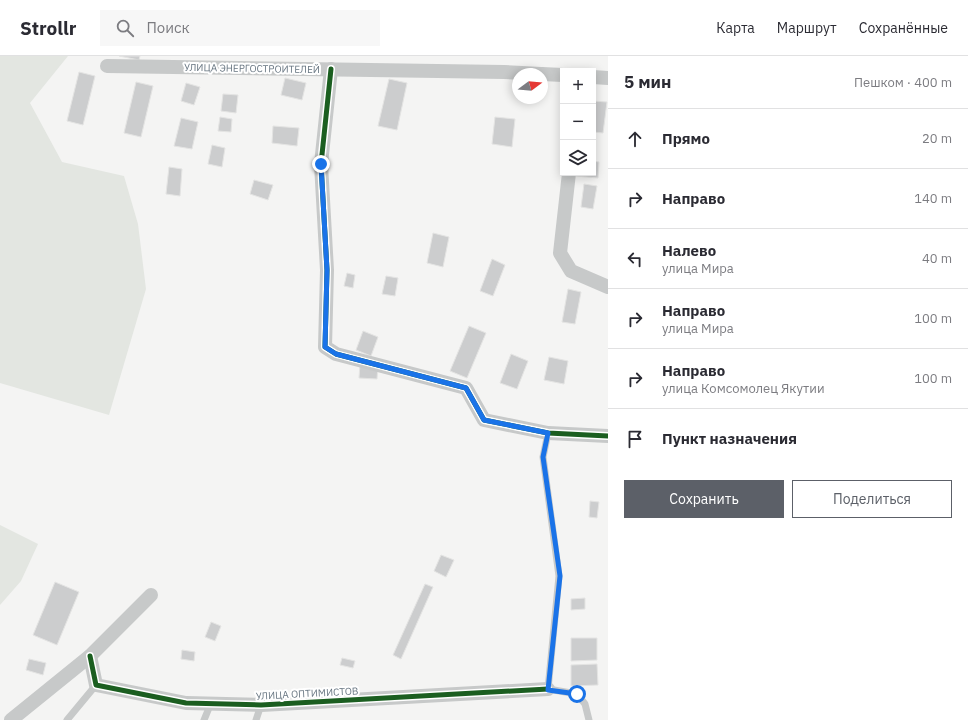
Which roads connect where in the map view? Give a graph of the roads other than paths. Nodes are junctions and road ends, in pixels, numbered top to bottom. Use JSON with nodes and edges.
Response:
{"nodes":[{"id":1,"x":107,"y":66,"type":"dead end"},
{"id":2,"x":332,"y":69,"type":"junction"},
{"id":3,"x":512,"y":72,"type":"edge"},
{"id":4,"x":548,"y":74,"type":"edge"},
{"id":5,"x":560,"y":75,"type":"edge"},
{"id":6,"x":596,"y":77,"type":"edge"},
{"id":7,"x":608,"y":78,"type":"edge"},
{"id":8,"x":568,"y":176,"type":"edge"},
{"id":9,"x":608,"y":288,"type":"edge"},
{"id":10,"x":548,"y":433,"type":"junction"},
{"id":11,"x":608,"y":436,"type":"edge"},
{"id":12,"x":151,"y":595,"type":"dead end"},
{"id":13,"x":90,"y":656,"type":"junction"},
{"id":14,"x":96,"y":684,"type":"junction"},
{"id":15,"x":548,"y":690,"type":"junction"},
{"id":16,"x":211,"y":703,"type":"junction"},
{"id":17,"x":261,"y":705,"type":"junction"},
{"id":18,"x":11,"y":720,"type":"edge"},
{"id":19,"x":67,"y":720,"type":"edge"},
{"id":20,"x":204,"y":720,"type":"edge"},
{"id":21,"x":256,"y":720,"type":"edge"},
{"id":22,"x":589,"y":720,"type":"edge"}],
"edges":[{"from":1,"to":2,"type":"street","name":"УЛИЦА ЭНЕРГОСТРОИТЕЛЕЙ"},
{"from":2,"to":3,"type":"street","name":"УЛИЦА ЭНЕРГОСТРОИТЕЛЕЙ"},
{"from":2,"to":10,"type":"street"},
{"from":4,"to":5,"type":"street","name":"УЛИЦА ЭНЕРГОСТРОИТЕЛЕЙ"},
{"from":6,"to":7,"type":"street"},
{"from":8,"to":9,"type":"street"},
{"from":10,"to":11,"type":"street"},
{"from":10,"to":15,"type":"lane"},
{"from":12,"to":13,"type":"street"},
{"from":13,"to":14,"type":"street"},
{"from":13,"to":18,"type":"street"},
{"from":14,"to":16,"type":"street","name":"УЛИЦА ОПТИМИСТОВ"},
{"from":14,"to":19,"type":"lane"},
{"from":15,"to":17,"type":"street","name":"УЛИЦА ОПТИМИСТОВ"},
{"from":15,"to":22,"type":"lane"},
{"from":16,"to":17,"type":"street","name":"УЛИЦА ОПТИМИСТОВ"},
{"from":16,"to":20,"type":"lane"},
{"from":17,"to":21,"type":"lane"}]}
